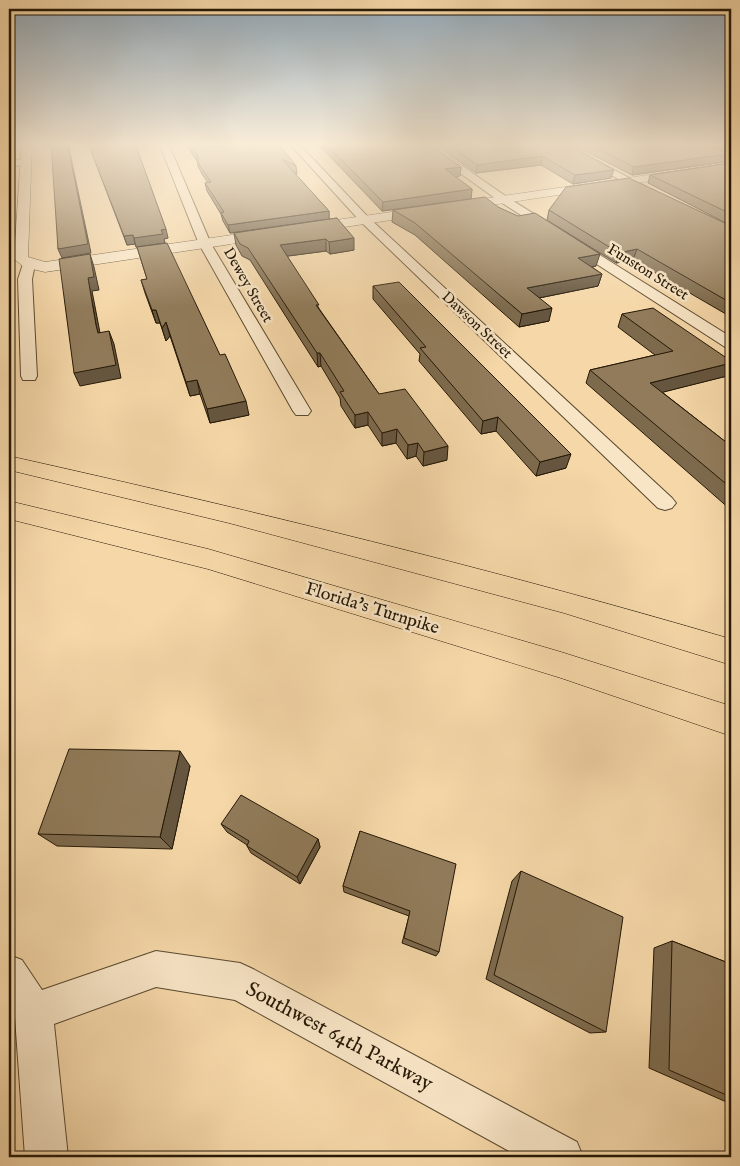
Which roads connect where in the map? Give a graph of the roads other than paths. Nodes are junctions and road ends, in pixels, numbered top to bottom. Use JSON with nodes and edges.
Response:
{"nodes":[{"id":1,"x":24,"y":197,"type":"edge"},
{"id":2,"x":186,"y":197,"type":"edge"},
{"id":3,"x":344,"y":197,"type":"edge"},
{"id":4,"x":514,"y":197,"type":"edge"},
{"id":5,"x":503,"y":199,"type":"junction"},
{"id":6,"x":364,"y":219,"type":"junction"},
{"id":7,"x":205,"y":244,"type":"junction"},
{"id":8,"x":30,"y":264,"type":"junction"},
{"id":9,"x":9,"y":270,"type":"edge"},
{"id":10,"x":731,"y":344,"type":"edge"},
{"id":11,"x":29,"y":376,"type":"dead end"},
{"id":12,"x":302,"y":411,"type":"dead end"},
{"id":13,"x":9,"y":463,"type":"edge"},
{"id":14,"x":665,"y":503,"type":"dead end"},
{"id":15,"x":9,"y":510,"type":"edge"},
{"id":16,"x":731,"y":652,"type":"edge"},
{"id":17,"x":731,"y":721,"type":"edge"},
{"id":18,"x":9,"y":973,"type":"edge"},
{"id":19,"x":34,"y":1012,"type":"junction"},
{"id":20,"x":46,"y":1157,"type":"edge"},
{"id":21,"x":562,"y":1157,"type":"edge"}],
"edges":[{"from":1,"to":8,"type":"street"},
{"from":2,"to":7,"type":"street","name":"Dewey Street"},
{"from":3,"to":6,"type":"street","name":"Dawson Street"},
{"from":4,"to":5,"type":"street"},
{"from":5,"to":6,"type":"street"},
{"from":5,"to":10,"type":"street","name":"Funston Street"},
{"from":6,"to":7,"type":"street"},
{"from":6,"to":14,"type":"street","name":"Dawson Street"},
{"from":7,"to":8,"type":"street"},
{"from":7,"to":12,"type":"street","name":"Dewey Street"},
{"from":8,"to":9,"type":"street"},
{"from":8,"to":11,"type":"street"},
{"from":13,"to":16,"type":"highway"},
{"from":15,"to":17,"type":"highway","name":"Florida's Turnpike"},
{"from":18,"to":19,"type":"street"},
{"from":19,"to":20,"type":"street"},
{"from":19,"to":21,"type":"street","name":"Southwest 64th Parkway"}]}
